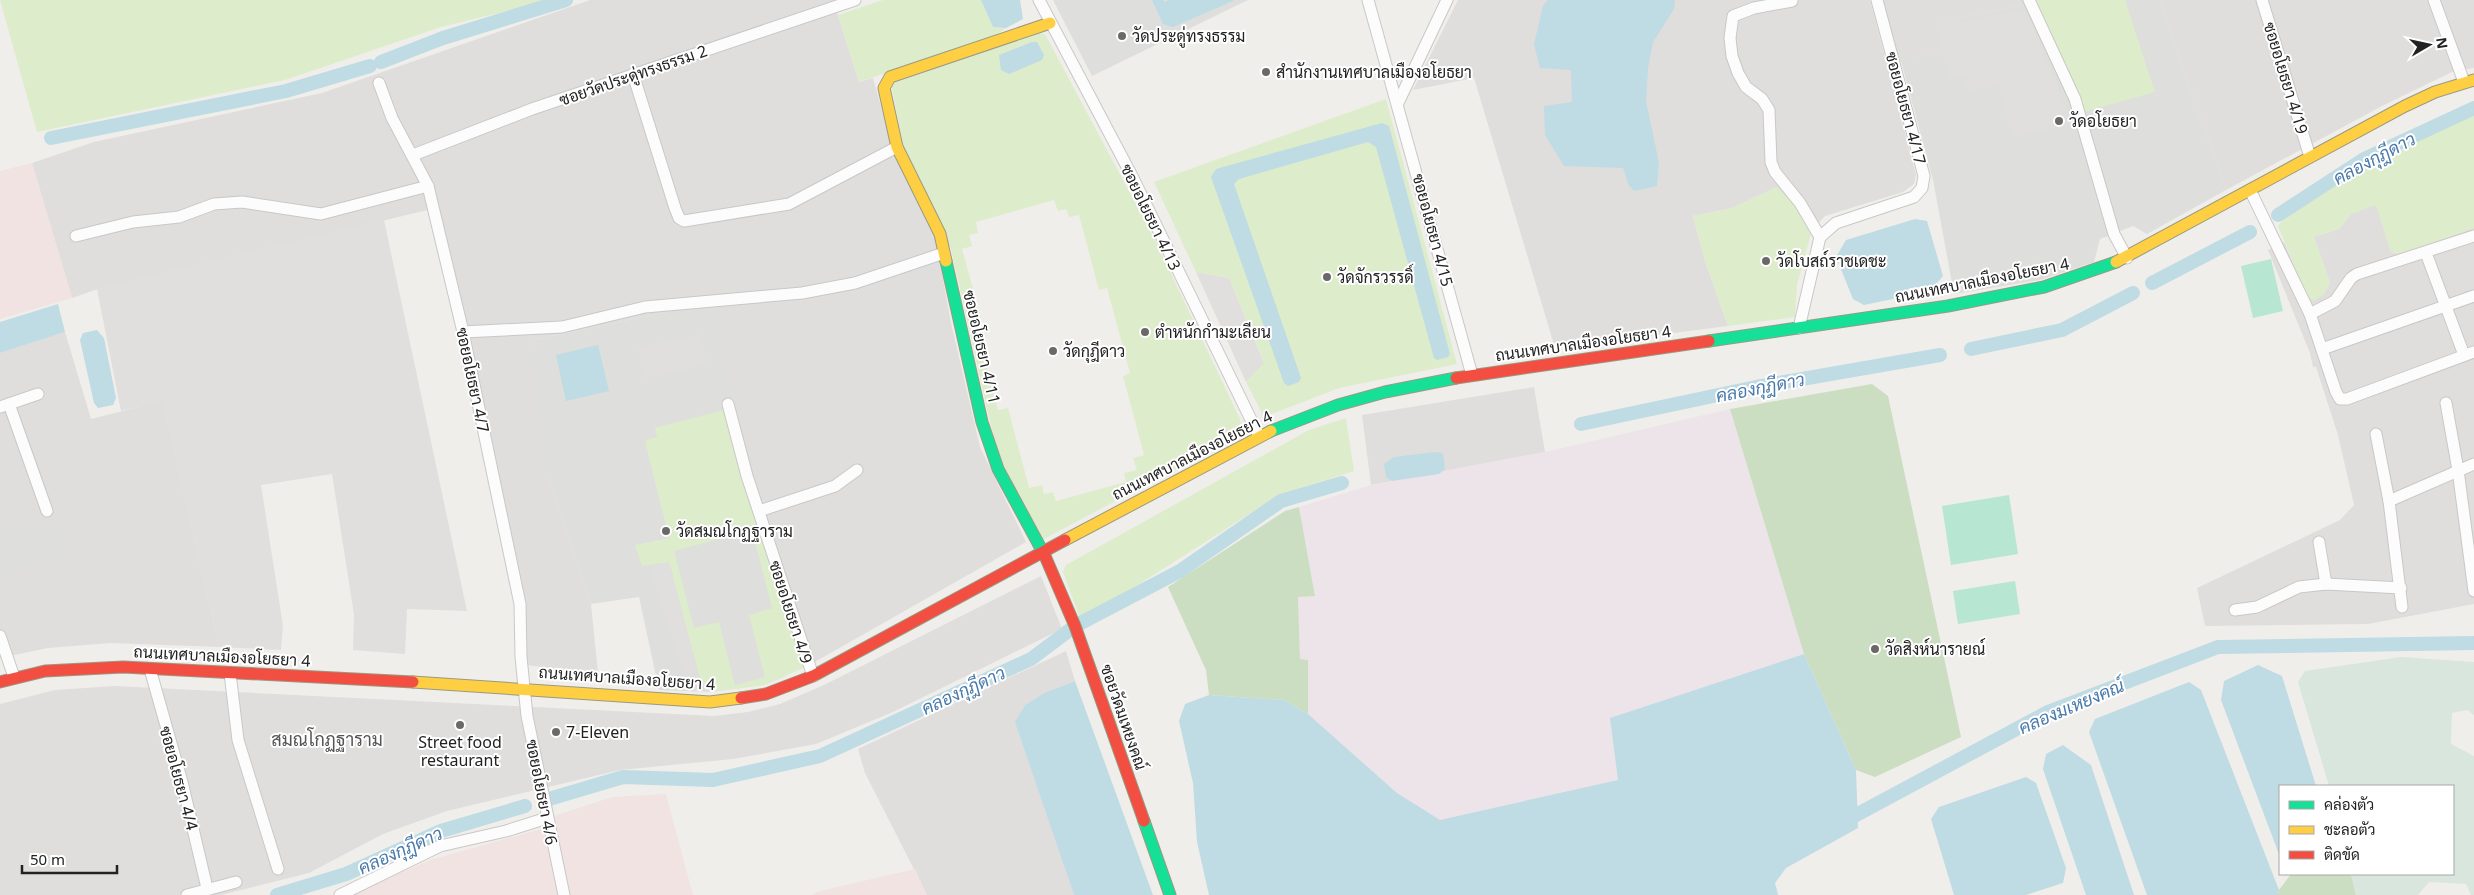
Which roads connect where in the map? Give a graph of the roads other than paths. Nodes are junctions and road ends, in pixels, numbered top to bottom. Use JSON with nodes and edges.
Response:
{"nodes":[{"id":1,"x":855,"y":0,"type":"edge"},
{"id":2,"x":1039,"y":0,"type":"edge"},
{"id":3,"x":1368,"y":0,"type":"edge"},
{"id":4,"x":1447,"y":0,"type":"edge"},
{"id":5,"x":1877,"y":0,"type":"edge"},
{"id":6,"x":2030,"y":0,"type":"edge"},
{"id":7,"x":2262,"y":0,"type":"edge"},
{"id":8,"x":2434,"y":0,"type":"edge"},
{"id":9,"x":1792,"y":1,"type":"edge"},
{"id":10,"x":1050,"y":22,"type":"junction"},
{"id":11,"x":633,"y":74,"type":"junction"},
{"id":12,"x":2469,"y":81,"type":"edge"},
{"id":13,"x":379,"y":83,"type":"dead end"},
{"id":14,"x":1398,"y":103,"type":"junction"},
{"id":15,"x":897,"y":147,"type":"junction"},
{"id":16,"x":413,"y":154,"type":"junction"},
{"id":17,"x":2310,"y":157,"type":"junction"},
{"id":18,"x":428,"y":186,"type":"junction"},
{"id":19,"x":2250,"y":190,"type":"junction"},
{"id":20,"x":76,"y":236,"type":"dead end"},
{"id":21,"x":2474,"y":236,"type":"edge"},
{"id":22,"x":1820,"y":237,"type":"junction"},
{"id":23,"x":944,"y":253,"type":"junction"},
{"id":24,"x":2426,"y":253,"type":"junction"},
{"id":25,"x":2127,"y":258,"type":"junction"},
{"id":26,"x":2474,"y":296,"type":"edge"},
{"id":27,"x":2446,"y":306,"type":"junction"},
{"id":28,"x":2310,"y":314,"type":"junction"},
{"id":29,"x":1799,"y":328,"type":"junction"},
{"id":30,"x":463,"y":332,"type":"junction"},
{"id":31,"x":2322,"y":349,"type":"junction"},
{"id":32,"x":2469,"y":354,"type":"edge"},
{"id":33,"x":1472,"y":375,"type":"junction"},
{"id":34,"x":38,"y":394,"type":"dead end"},
{"id":35,"x":2446,"y":403,"type":"dead end"},
{"id":36,"x":728,"y":404,"type":"dead end"},
{"id":37,"x":5,"y":406,"type":"edge"},
{"id":38,"x":2376,"y":434,"type":"dead end"},
{"id":39,"x":1259,"y":436,"type":"junction"},
{"id":40,"x":2474,"y":464,"type":"edge"},
{"id":41,"x":857,"y":470,"type":"dead end"},
{"id":42,"x":2458,"y":470,"type":"junction"},
{"id":43,"x":2389,"y":501,"type":"junction"},
{"id":44,"x":48,"y":511,"type":"dead end"},
{"id":45,"x":759,"y":511,"type":"junction"},
{"id":46,"x":2318,"y":542,"type":"dead end"},
{"id":47,"x":1043,"y":552,"type":"junction"},
{"id":48,"x":2326,"y":584,"type":"junction"},
{"id":49,"x":2401,"y":588,"type":"junction"},
{"id":50,"x":2474,"y":591,"type":"edge"},
{"id":51,"x":2402,"y":607,"type":"dead end"},
{"id":52,"x":2235,"y":610,"type":"dead end"},
{"id":53,"x":0,"y":636,"type":"edge"},
{"id":54,"x":150,"y":668,"type":"junction"},
{"id":55,"x":230,"y":673,"type":"junction"},
{"id":56,"x":813,"y":676,"type":"junction"},
{"id":57,"x":14,"y":677,"type":"junction"},
{"id":58,"x":0,"y":682,"type":"edge"},
{"id":59,"x":525,"y":688,"type":"junction"},
{"id":60,"x":547,"y":818,"type":"junction"},
{"id":61,"x":278,"y":869,"type":"dead end"},
{"id":62,"x":236,"y":882,"type":"dead end"},
{"id":63,"x":207,"y":888,"type":"junction"},
{"id":64,"x":187,"y":895,"type":"edge"},
{"id":65,"x":340,"y":895,"type":"edge"},
{"id":66,"x":564,"y":895,"type":"edge"},
{"id":67,"x":1170,"y":895,"type":"edge"}],
"edges":[{"from":1,"to":11,"type":"street","name":"ซอยวัดประดู่ทรงธรรม 2"},
{"from":2,"to":10,"type":"street","name":"ซอยอโยธยา 4/13"},
{"from":3,"to":14,"type":"street","name":"ซอยอโยธยา 4/15"},
{"from":4,"to":14,"type":"street"},
{"from":5,"to":22,"type":"street","name":"ซอยอโยธยา 4/17"},
{"from":6,"to":25,"type":"street"},
{"from":7,"to":17,"type":"street","name":"ซอยอโยธยา 4/19"},
{"from":8,"to":12,"type":"street"},
{"from":9,"to":22,"type":"street"},
{"from":10,"to":15,"type":"street","name":"ซอยอโยธยา 4/11"},
{"from":10,"to":39,"type":"street","name":"ซอยอโยธยา 4/13"},
{"from":11,"to":15,"type":"street"},
{"from":11,"to":16,"type":"street","name":"ซอยวัดประดู่ทรงธรรม 2"},
{"from":12,"to":17,"type":"street","name":"ถนนเทศบาลเมืองอโยธยา 4"},
{"from":13,"to":16,"type":"street","name":"ซอยอโยธยา 4/7"},
{"from":14,"to":33,"type":"street","name":"ซอยอโยธยา 4/15"},
{"from":15,"to":23,"type":"street","name":"ซอยอโยธยา 4/11"},
{"from":16,"to":18,"type":"street","name":"ซอยอโยธยา 4/7"},
{"from":17,"to":19,"type":"street","name":"ถนนเทศบาลเมืองอโยธยา 4"},
{"from":18,"to":20,"type":"street"},
{"from":18,"to":30,"type":"street","name":"ซอยอโยธยา 4/7"},
{"from":19,"to":25,"type":"street","name":"ถนนเทศบาลเมืองอโยธยา 4"},
{"from":19,"to":28,"type":"street"},
{"from":21,"to":24,"type":"street"},
{"from":22,"to":29,"type":"street"},
{"from":23,"to":30,"type":"street"},
{"from":23,"to":47,"type":"street","name":"ซอยอโยธยา 4/11"},
{"from":24,"to":27,"type":"street"},
{"from":24,"to":28,"type":"street"},
{"from":25,"to":29,"type":"street","name":"ถนนเทศบาลเมืองอโยธยา 4"},
{"from":26,"to":27,"type":"street"},
{"from":27,"to":31,"type":"street"},
{"from":27,"to":32,"type":"street"},
{"from":28,"to":31,"type":"street"},
{"from":29,"to":33,"type":"street","name":"ถนนเทศบาลเมืองอโยธยา 4"},
{"from":30,"to":59,"type":"street","name":"ซอยอโยธยา 4/7"},
{"from":31,"to":32,"type":"street"},
{"from":33,"to":39,"type":"street","name":"ถนนเทศบาลเมืองอโยธยา 4"},
{"from":34,"to":37,"type":"street"},
{"from":35,"to":42,"type":"street"},
{"from":36,"to":45,"type":"street","name":"ซอยอโยธยา 4/9"},
{"from":37,"to":44,"type":"street"},
{"from":38,"to":43,"type":"street"},
{"from":39,"to":47,"type":"street","name":"ถนนเทศบาลเมืองอโยธยา 4"},
{"from":40,"to":42,"type":"street"},
{"from":41,"to":45,"type":"street"},
{"from":42,"to":43,"type":"street"},
{"from":42,"to":50,"type":"street"},
{"from":43,"to":49,"type":"street"},
{"from":45,"to":56,"type":"street","name":"ซอยอโยธยา 4/9"},
{"from":46,"to":48,"type":"street"},
{"from":47,"to":56,"type":"street","name":"ถนนเทศบาลเมืองอโยธยา 4"},
{"from":47,"to":67,"type":"street","name":"ซอยวัดมเหยงคณ์"},
{"from":48,"to":49,"type":"street"},
{"from":48,"to":52,"type":"street"},
{"from":49,"to":51,"type":"street"},
{"from":53,"to":57,"type":"street"},
{"from":54,"to":55,"type":"street","name":"ถนนเทศบาลเมืองอโยธยา 4"},
{"from":54,"to":57,"type":"street","name":"ถนนเทศบาลเมืองอโยธยา 4"},
{"from":54,"to":63,"type":"street","name":"ซอยอโยธยา 4/4"},
{"from":55,"to":59,"type":"street","name":"ถนนเทศบาลเมืองอโยธยา 4"},
{"from":55,"to":61,"type":"street"},
{"from":56,"to":59,"type":"street","name":"ถนนเทศบาลเมืองอโยธยา 4"},
{"from":57,"to":58,"type":"street","name":"ถนนเทศบาลเมืองอโยธยา 4"},
{"from":59,"to":60,"type":"street","name":"ซอยอโยธยา 4/6"},
{"from":60,"to":65,"type":"street"},
{"from":60,"to":66,"type":"street","name":"ซอยอโยธยา 4/6"},
{"from":62,"to":63,"type":"street"},
{"from":63,"to":64,"type":"street"}]}
